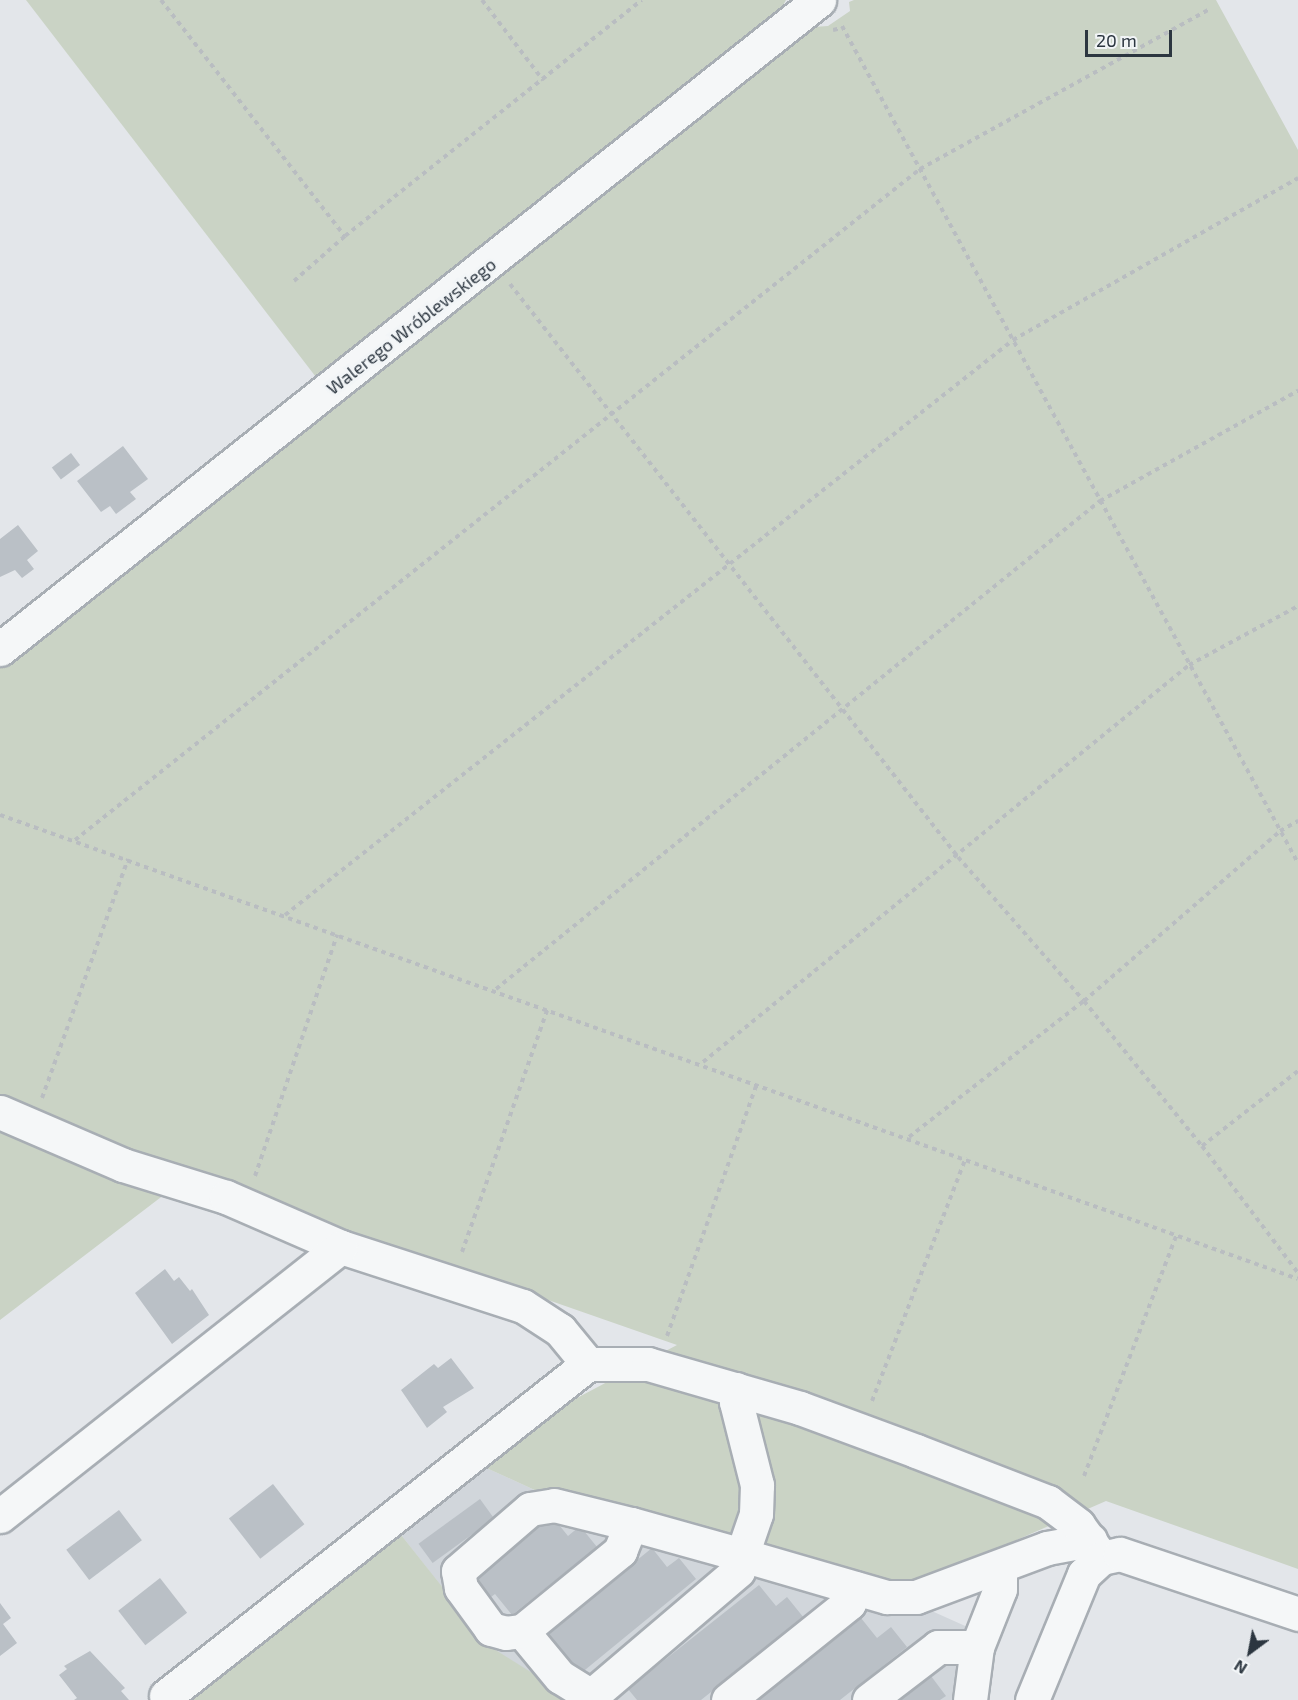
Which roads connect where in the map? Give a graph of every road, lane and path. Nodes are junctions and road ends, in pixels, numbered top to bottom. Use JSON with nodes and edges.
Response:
{"nodes":[{"id":1,"x":160,"y":0,"type":"edge"},
{"id":2,"x":482,"y":0,"type":"edge"},
{"id":3,"x":642,"y":0,"type":"edge"},
{"id":4,"x":1210,"y":9,"type":"dead end"},
{"id":5,"x":828,"y":10,"type":"edge"},
{"id":6,"x":543,"y":80,"type":"junction"},
{"id":7,"x":920,"y":169,"type":"junction"},
{"id":8,"x":1298,"y":178,"type":"edge"},
{"id":9,"x":345,"y":236,"type":"junction"},
{"id":10,"x":505,"y":278,"type":"dead end"},
{"id":11,"x":294,"y":281,"type":"dead end"},
{"id":12,"x":1013,"y":340,"type":"junction"},
{"id":13,"x":1298,"y":391,"type":"edge"},
{"id":14,"x":613,"y":415,"type":"junction"},
{"id":15,"x":1100,"y":501,"type":"junction"},
{"id":16,"x":729,"y":566,"type":"junction"},
{"id":17,"x":1298,"y":606,"type":"edge"},
{"id":18,"x":0,"y":649,"type":"edge"},
{"id":19,"x":1189,"y":665,"type":"junction"},
{"id":20,"x":845,"y":708,"type":"junction"},
{"id":21,"x":0,"y":815,"type":"edge"},
{"id":22,"x":1298,"y":821,"type":"edge"},
{"id":23,"x":1280,"y":831,"type":"junction"},
{"id":24,"x":75,"y":840,"type":"junction"},
{"id":25,"x":958,"y":857,"type":"junction"},
{"id":26,"x":128,"y":859,"type":"junction"},
{"id":27,"x":1298,"y":863,"type":"edge"},
{"id":28,"x":284,"y":915,"type":"junction"},
{"id":29,"x":337,"y":935,"type":"junction"},
{"id":30,"x":496,"y":989,"type":"junction"},
{"id":31,"x":1084,"y":1001,"type":"junction"},
{"id":32,"x":548,"y":1008,"type":"junction"},
{"id":33,"x":703,"y":1063,"type":"junction"},
{"id":34,"x":1298,"y":1071,"type":"edge"},
{"id":35,"x":757,"y":1083,"type":"junction"},
{"id":36,"x":39,"y":1106,"type":"dead end"},
{"id":37,"x":0,"y":1112,"type":"edge"},
{"id":38,"x":909,"y":1137,"type":"junction"},
{"id":39,"x":1202,"y":1146,"type":"junction"},
{"id":40,"x":966,"y":1158,"type":"junction"},
{"id":41,"x":253,"y":1181,"type":"dead end"},
{"id":42,"x":1177,"y":1234,"type":"junction"},
{"id":43,"x":341,"y":1247,"type":"junction"},
{"id":44,"x":462,"y":1252,"type":"dead end"},
{"id":45,"x":1298,"y":1273,"type":"edge"},
{"id":46,"x":1298,"y":1279,"type":"edge"},
{"id":47,"x":667,"y":1336,"type":"dead end"},
{"id":48,"x":588,"y":1364,"type":"junction"},
{"id":49,"x":736,"y":1389,"type":"junction"},
{"id":50,"x":872,"y":1401,"type":"dead end"},
{"id":51,"x":1084,"y":1476,"type":"dead end"},
{"id":52,"x":0,"y":1516,"type":"edge"},
{"id":53,"x":631,"y":1524,"type":"junction"},
{"id":54,"x":1095,"y":1549,"type":"junction"},
{"id":55,"x":742,"y":1555,"type":"junction"},
{"id":56,"x":1000,"y":1567,"type":"junction"},
{"id":57,"x":855,"y":1588,"type":"junction"},
{"id":58,"x":1298,"y":1614,"type":"edge"},
{"id":59,"x":522,"y":1631,"type":"junction"},
{"id":60,"x":977,"y":1647,"type":"junction"},
{"id":61,"x":166,"y":1696,"type":"dead end"},
{"id":62,"x":728,"y":1700,"type":"edge"},
{"id":63,"x":869,"y":1700,"type":"edge"},
{"id":64,"x":970,"y":1700,"type":"edge"},
{"id":65,"x":1032,"y":1700,"type":"edge"}],
"edges":[{"from":1,"to":9,"type":"path"},
{"from":2,"to":6,"type":"path"},
{"from":3,"to":6,"type":"path"},
{"from":4,"to":7,"type":"path"},
{"from":5,"to":7,"type":"path"},
{"from":5,"to":18,"type":"street","name":"Walerego Wróblewskiego"},
{"from":6,"to":9,"type":"path"},
{"from":7,"to":12,"type":"path"},
{"from":7,"to":14,"type":"path"},
{"from":8,"to":12,"type":"path"},
{"from":9,"to":11,"type":"path"},
{"from":10,"to":14,"type":"path"},
{"from":12,"to":15,"type":"path"},
{"from":12,"to":16,"type":"path"},
{"from":13,"to":15,"type":"path"},
{"from":14,"to":16,"type":"path"},
{"from":14,"to":24,"type":"path"},
{"from":15,"to":19,"type":"path"},
{"from":15,"to":20,"type":"path"},
{"from":16,"to":20,"type":"path"},
{"from":16,"to":28,"type":"path"},
{"from":17,"to":19,"type":"path"},
{"from":19,"to":23,"type":"path"},
{"from":19,"to":25,"type":"path"},
{"from":20,"to":25,"type":"path"},
{"from":20,"to":30,"type":"path"},
{"from":21,"to":24,"type":"path"},
{"from":22,"to":23,"type":"path"},
{"from":23,"to":27,"type":"path"},
{"from":23,"to":31,"type":"path"},
{"from":24,"to":26,"type":"path"},
{"from":25,"to":31,"type":"path"},
{"from":25,"to":33,"type":"path"},
{"from":26,"to":28,"type":"path"},
{"from":26,"to":36,"type":"path"},
{"from":28,"to":29,"type":"path"},
{"from":29,"to":30,"type":"path"},
{"from":29,"to":41,"type":"path"},
{"from":30,"to":32,"type":"path"},
{"from":31,"to":38,"type":"path"},
{"from":31,"to":39,"type":"path"},
{"from":32,"to":33,"type":"path"},
{"from":32,"to":44,"type":"path"},
{"from":33,"to":35,"type":"path"},
{"from":34,"to":39,"type":"path"},
{"from":35,"to":38,"type":"path"},
{"from":35,"to":47,"type":"path"},
{"from":37,"to":43,"type":"street"},
{"from":38,"to":40,"type":"path"},
{"from":39,"to":45,"type":"path"},
{"from":40,"to":42,"type":"path"},
{"from":40,"to":50,"type":"path"},
{"from":42,"to":46,"type":"path"},
{"from":42,"to":51,"type":"path"},
{"from":43,"to":48,"type":"street"},
{"from":43,"to":52,"type":"street"},
{"from":48,"to":49,"type":"street"},
{"from":48,"to":61,"type":"street"},
{"from":49,"to":54,"type":"street"},
{"from":49,"to":55,"type":"street"},
{"from":53,"to":55,"type":"street"},
{"from":53,"to":59,"type":"street"},
{"from":53,"to":59,"type":"street"},
{"from":54,"to":56,"type":"street"},
{"from":54,"to":58,"type":"street"},
{"from":54,"to":65,"type":"street"},
{"from":55,"to":57,"type":"street"},
{"from":55,"to":59,"type":"street"},
{"from":56,"to":57,"type":"street"},
{"from":56,"to":60,"type":"street"},
{"from":57,"to":62,"type":"street"},
{"from":60,"to":63,"type":"street"},
{"from":60,"to":64,"type":"street"}]}
